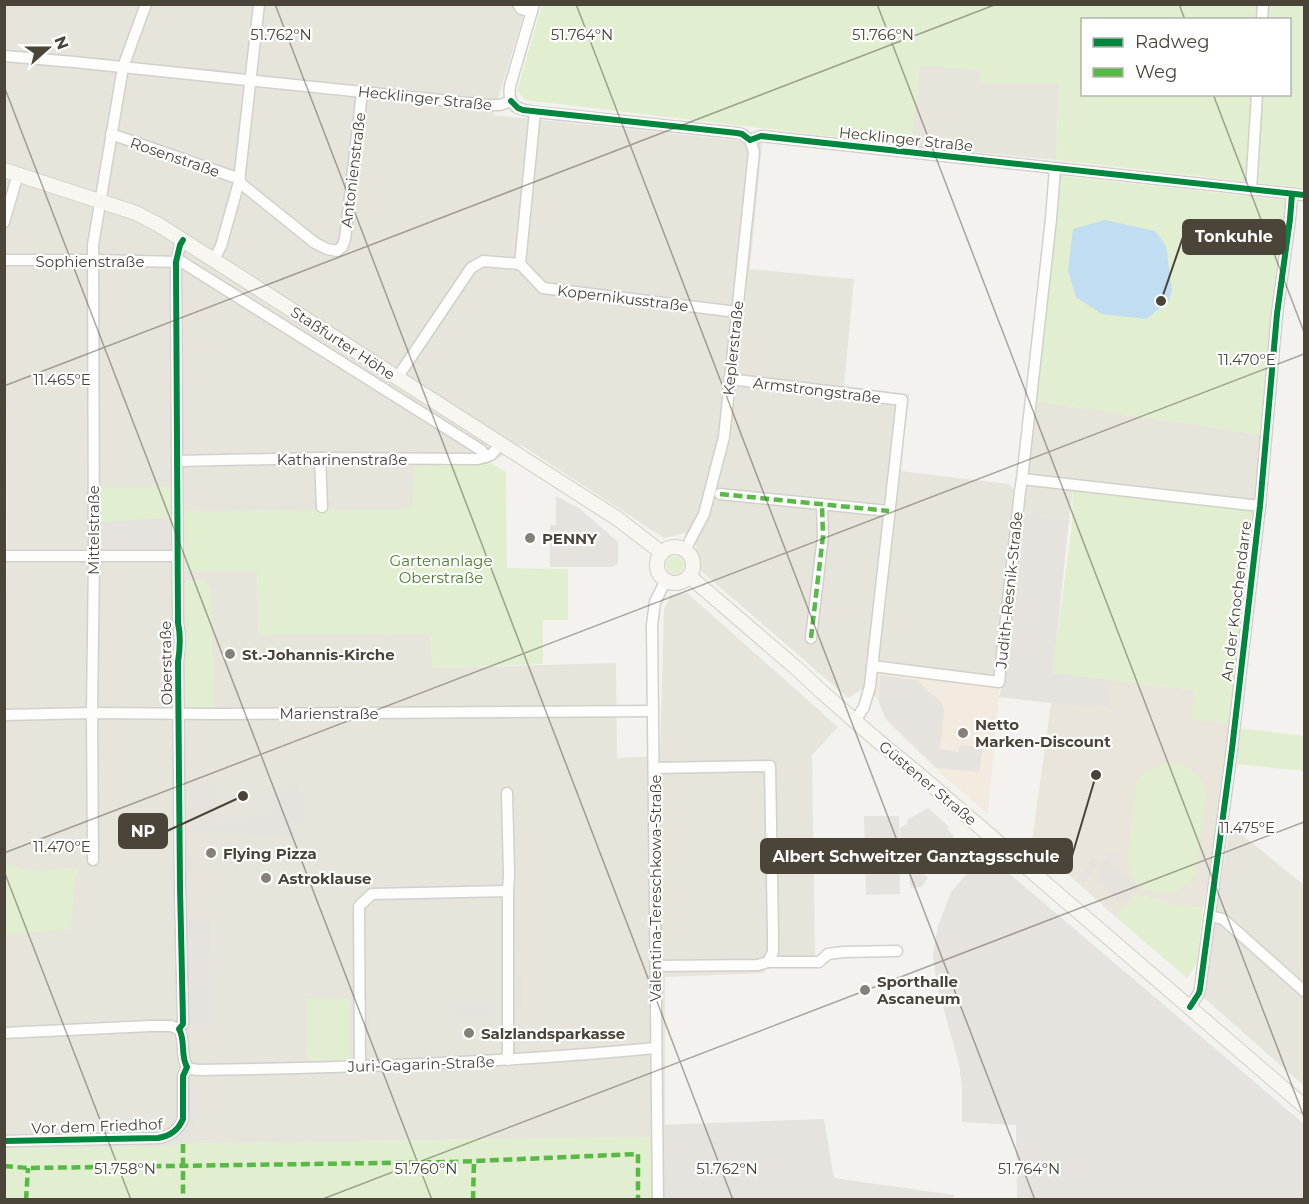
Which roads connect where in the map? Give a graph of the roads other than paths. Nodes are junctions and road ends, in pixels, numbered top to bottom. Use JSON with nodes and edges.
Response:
{"nodes":[{"id":1,"x":146,"y":4,"type":"edge"},
{"id":2,"x":259,"y":4,"type":"edge"},
{"id":3,"x":518,"y":4,"type":"edge"},
{"id":4,"x":533,"y":8,"type":"edge"},
{"id":5,"x":4,"y":56,"type":"edge"},
{"id":6,"x":123,"y":67,"type":"junction"},
{"id":7,"x":250,"y":80,"type":"junction"},
{"id":8,"x":362,"y":92,"type":"junction"},
{"id":9,"x":1257,"y":96,"type":"edge"},
{"id":10,"x":511,"y":101,"type":"junction"},
{"id":11,"x":535,"y":112,"type":"junction"},
{"id":12,"x":111,"y":134,"type":"junction"},
{"id":13,"x":750,"y":140,"type":"junction"},
{"id":14,"x":1055,"y":168,"type":"junction"},
{"id":15,"x":11,"y":172,"type":"edge"},
{"id":16,"x":240,"y":181,"type":"junction"},
{"id":17,"x":1251,"y":190,"type":"junction"},
{"id":18,"x":1292,"y":194,"type":"junction"},
{"id":19,"x":1305,"y":195,"type":"edge"},
{"id":20,"x":100,"y":201,"type":"junction"},
{"id":21,"x":4,"y":222,"type":"edge"},
{"id":22,"x":183,"y":240,"type":"junction"},
{"id":23,"x":342,"y":248,"type":"joint"},
{"id":24,"x":214,"y":259,"type":"junction"},
{"id":25,"x":4,"y":260,"type":"edge"},
{"id":26,"x":92,"y":260,"type":"junction"},
{"id":27,"x":176,"y":262,"type":"junction"},
{"id":28,"x":520,"y":264,"type":"junction"},
{"id":29,"x":737,"y":312,"type":"junction"},
{"id":30,"x":397,"y":378,"type":"junction"},
{"id":31,"x":729,"y":380,"type":"junction"},
{"id":32,"x":501,"y":444,"type":"junction"},
{"id":33,"x":486,"y":457,"type":"junction"},
{"id":34,"x":320,"y":458,"type":"junction"},
{"id":35,"x":177,"y":461,"type":"junction"},
{"id":36,"x":1023,"y":479,"type":"junction"},
{"id":37,"x":720,"y":494,"type":"dead end"},
{"id":38,"x":822,"y":504,"type":"junction"},
{"id":39,"x":1260,"y":506,"type":"junction"},
{"id":40,"x":322,"y":507,"type":"dead end"},
{"id":41,"x":889,"y":511,"type":"junction"},
{"id":42,"x":685,"y":550,"type":"junction"},
{"id":43,"x":662,"y":553,"type":"junction"},
{"id":44,"x":4,"y":556,"type":"edge"},
{"id":45,"x":178,"y":556,"type":"junction"},
{"id":46,"x":94,"y":557,"type":"junction"},
{"id":47,"x":689,"y":576,"type":"junction"},
{"id":48,"x":666,"y":580,"type":"junction"},
{"id":49,"x":811,"y":638,"type":"dead end"},
{"id":50,"x":873,"y":666,"type":"junction"},
{"id":51,"x":653,"y":711,"type":"junction"},
{"id":52,"x":92,"y":713,"type":"junction"},
{"id":53,"x":179,"y":713,"type":"junction"},
{"id":54,"x":4,"y":715,"type":"edge"},
{"id":55,"x":855,"y":721,"type":"junction"},
{"id":56,"x":654,"y":768,"type":"junction"},
{"id":57,"x":507,"y":793,"type":"dead end"},
{"id":58,"x":93,"y":860,"type":"dead end"},
{"id":59,"x":508,"y":891,"type":"junction"},
{"id":60,"x":1210,"y":916,"type":"junction"},
{"id":61,"x":897,"y":951,"type":"dead end"},
{"id":62,"x":768,"y":962,"type":"junction"},
{"id":63,"x":656,"y":966,"type":"junction"},
{"id":64,"x":1305,"y":991,"type":"edge"},
{"id":65,"x":1190,"y":1007,"type":"junction"},
{"id":66,"x":179,"y":1029,"type":"junction"},
{"id":67,"x":4,"y":1034,"type":"edge"},
{"id":68,"x":655,"y":1048,"type":"junction"},
{"id":69,"x":508,"y":1060,"type":"junction"},
{"id":70,"x":187,"y":1067,"type":"junction"},
{"id":71,"x":360,"y":1067,"type":"junction"},
{"id":72,"x":1305,"y":1106,"type":"edge"},
{"id":73,"x":183,"y":1119,"type":"joint"},
{"id":74,"x":4,"y":1141,"type":"edge"},
{"id":75,"x":658,"y":1200,"type":"edge"}],
"edges":[{"from":1,"to":6,"type":"street","name":"Mittelstraße"},
{"from":2,"to":7,"type":"street"},
{"from":3,"to":4,"type":"street"},
{"from":4,"to":10,"type":"street"},
{"from":5,"to":6,"type":"street","name":"Hecklinger Straße"},
{"from":6,"to":7,"type":"street","name":"Hecklinger Straße"},
{"from":6,"to":12,"type":"street","name":"Mittelstraße"},
{"from":7,"to":8,"type":"street","name":"Hecklinger Straße"},
{"from":7,"to":16,"type":"street"},
{"from":8,"to":10,"type":"street","name":"Hecklinger Straße"},
{"from":8,"to":23,"type":"street","name":"Antonienstraße"},
{"from":9,"to":17,"type":"street"},
{"from":10,"to":11,"type":"street","name":"Hecklinger Straße"},
{"from":11,"to":13,"type":"street","name":"Hecklinger Straße"},
{"from":11,"to":28,"type":"street"},
{"from":12,"to":16,"type":"street","name":"Rosenstraße"},
{"from":12,"to":20,"type":"street","name":"Mittelstraße"},
{"from":13,"to":14,"type":"street","name":"Hecklinger Straße"},
{"from":13,"to":29,"type":"street","name":"Keplerstraße"},
{"from":14,"to":17,"type":"street","name":"Hecklinger Straße"},
{"from":14,"to":36,"type":"street"},
{"from":15,"to":20,"type":"main road","name":"Staßfurter Höhe"},
{"from":15,"to":21,"type":"street"},
{"from":16,"to":23,"type":"street","name":"Rosenstraße"},
{"from":16,"to":24,"type":"street"},
{"from":17,"to":18,"type":"street","name":"Hecklinger Straße"},
{"from":18,"to":19,"type":"street","name":"Hecklinger Straße"},
{"from":18,"to":39,"type":"street","name":"An der Knochendarre"},
{"from":20,"to":22,"type":"main road","name":"Staßfurter Höhe"},
{"from":20,"to":26,"type":"street","name":"Mittelstraße"},
{"from":22,"to":24,"type":"main road","name":"Staßfurter Höhe"},
{"from":22,"to":27,"type":"street","name":"Oberstraße"},
{"from":24,"to":30,"type":"main road","name":"Staßfurter Höhe"},
{"from":25,"to":26,"type":"street","name":"Sophienstraße"},
{"from":26,"to":27,"type":"street","name":"Sophienstraße"},
{"from":26,"to":46,"type":"street","name":"Mittelstraße"},
{"from":27,"to":33,"type":"street","name":"Staßfurter Höhe"},
{"from":27,"to":35,"type":"street","name":"Oberstraße"},
{"from":28,"to":29,"type":"street","name":"Kopernikusstraße"},
{"from":28,"to":30,"type":"street"},
{"from":29,"to":31,"type":"street","name":"Keplerstraße"},
{"from":30,"to":32,"type":"main road","name":"Staßfurter Höhe"},
{"from":31,"to":41,"type":"street","name":"Armstrongstraße"},
{"from":31,"to":42,"type":"street","name":"Keplerstraße"},
{"from":32,"to":33,"type":"street"},
{"from":32,"to":43,"type":"main road","name":"Staßfurter Höhe"},
{"from":33,"to":34,"type":"street","name":"Katharinenstraße"},
{"from":34,"to":35,"type":"street","name":"Katharinenstraße"},
{"from":34,"to":40,"type":"street"},
{"from":35,"to":45,"type":"street","name":"Oberstraße"},
{"from":36,"to":39,"type":"street","name":"An der Knochendarre"},
{"from":36,"to":50,"type":"street","name":"Judith-Resnik-Straße"},
{"from":37,"to":38,"type":"street"},
{"from":38,"to":41,"type":"street"},
{"from":38,"to":49,"type":"street"},
{"from":39,"to":60,"type":"street","name":"An der Knochendarre"},
{"from":41,"to":50,"type":"street","name":"Armstrongstraße"},
{"from":42,"to":43,"type":"main road"},
{"from":42,"to":47,"type":"main road"},
{"from":43,"to":48,"type":"main road"},
{"from":44,"to":46,"type":"street"},
{"from":45,"to":46,"type":"street"},
{"from":45,"to":53,"type":"street","name":"Oberstraße"},
{"from":46,"to":52,"type":"street","name":"Mittelstraße"},
{"from":47,"to":48,"type":"main road"},
{"from":47,"to":55,"type":"main road","name":"Güstener Straße"},
{"from":48,"to":51,"type":"street","name":"Valentina-Tereschkowa-Straße"},
{"from":50,"to":55,"type":"street","name":"Armstrongstraße"},
{"from":51,"to":53,"type":"street","name":"Marienstraße"},
{"from":51,"to":56,"type":"street","name":"Valentina-Tereschkowa-Straße"},
{"from":52,"to":53,"type":"street","name":"Marienstraße"},
{"from":52,"to":54,"type":"street","name":"Marienstraße"},
{"from":52,"to":58,"type":"street","name":"Mittelstraße"},
{"from":53,"to":66,"type":"street","name":"Oberstraße"},
{"from":55,"to":65,"type":"main road","name":"Güstener Straße"},
{"from":56,"to":62,"type":"street"},
{"from":56,"to":63,"type":"street","name":"Valentina-Tereschkowa-Straße"},
{"from":57,"to":59,"type":"street"},
{"from":59,"to":69,"type":"street"},
{"from":59,"to":71,"type":"street"},
{"from":60,"to":64,"type":"street"},
{"from":60,"to":65,"type":"street","name":"An der Knochendarre"},
{"from":61,"to":62,"type":"street"},
{"from":62,"to":63,"type":"street"},
{"from":63,"to":68,"type":"street","name":"Valentina-Tereschkowa-Straße"},
{"from":65,"to":72,"type":"main road","name":"Güstener Straße"},
{"from":66,"to":67,"type":"street"},
{"from":66,"to":70,"type":"street","name":"Oberstraße"},
{"from":68,"to":69,"type":"street","name":"Juri-Gagarin-Straße"},
{"from":68,"to":75,"type":"street","name":"Valentina-Tereschkowa-Straße"},
{"from":69,"to":71,"type":"street","name":"Juri-Gagarin-Straße"},
{"from":70,"to":71,"type":"street","name":"Juri-Gagarin-Straße"},
{"from":70,"to":73,"type":"street","name":"Oberstraße"},
{"from":73,"to":74,"type":"street","name":"Vor dem Friedhof"}]}
